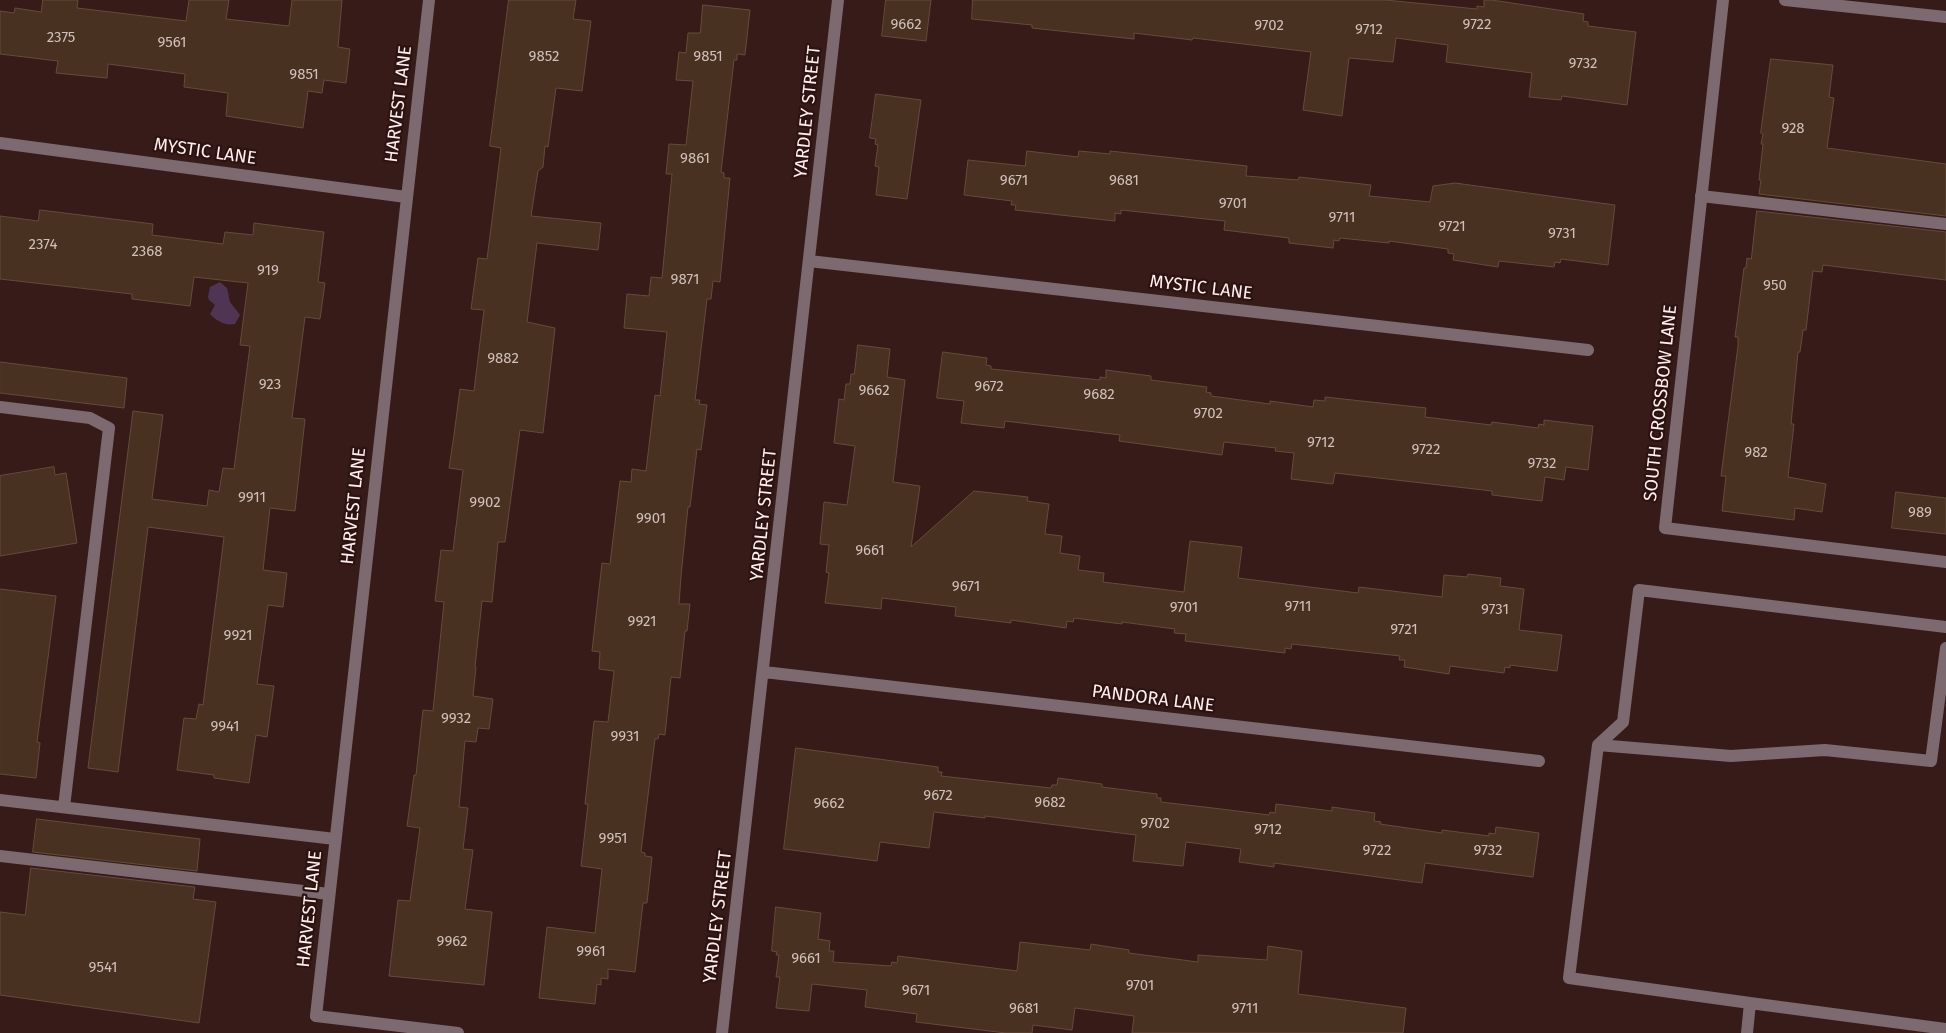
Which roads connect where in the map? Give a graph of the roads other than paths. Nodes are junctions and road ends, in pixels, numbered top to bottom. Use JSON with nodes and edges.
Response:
{"nodes":[{"id":1,"x":429,"y":0,"type":"edge"},
{"id":2,"x":838,"y":0,"type":"edge"},
{"id":3,"x":1723,"y":0,"type":"edge"},
{"id":4,"x":1784,"y":0,"type":"edge"},
{"id":5,"x":1946,"y":17,"type":"edge"},
{"id":6,"x":0,"y":143,"type":"edge"},
{"id":7,"x":1702,"y":196,"type":"junction"},
{"id":8,"x":406,"y":197,"type":"junction"},
{"id":9,"x":1946,"y":224,"type":"edge"},
{"id":10,"x":810,"y":261,"type":"junction"},
{"id":11,"x":1588,"y":350,"type":"dead end"},
{"id":12,"x":0,"y":407,"type":"edge"},
{"id":13,"x":1946,"y":562,"type":"edge"},
{"id":14,"x":1946,"y":627,"type":"edge"},
{"id":15,"x":1946,"y":648,"type":"edge"},
{"id":16,"x":764,"y":672,"type":"junction"},
{"id":17,"x":1941,"y":721,"type":"edge"},
{"id":18,"x":1598,"y":745,"type":"junction"},
{"id":19,"x":1539,"y":761,"type":"dead end"},
{"id":20,"x":0,"y":800,"type":"edge"},
{"id":21,"x":64,"y":807,"type":"junction"},
{"id":22,"x":335,"y":839,"type":"junction"},
{"id":23,"x":0,"y":856,"type":"edge"},
{"id":24,"x":330,"y":894,"type":"junction"},
{"id":25,"x":1750,"y":1003,"type":"junction"},
{"id":26,"x":1946,"y":1030,"type":"edge"},
{"id":27,"x":458,"y":1033,"type":"edge"},
{"id":28,"x":722,"y":1033,"type":"edge"},
{"id":29,"x":1747,"y":1033,"type":"edge"}],
"edges":[{"from":1,"to":8,"type":"street","name":"HARVEST LANE"},
{"from":2,"to":10,"type":"street","name":"YARDLEY STREET"},
{"from":3,"to":7,"type":"street","name":"SOUTH CROSSBOW LANE"},
{"from":4,"to":5,"type":"street"},
{"from":6,"to":8,"type":"street","name":"MYSTIC LANE"},
{"from":7,"to":9,"type":"street"},
{"from":7,"to":13,"type":"street","name":"SOUTH CROSSBOW LANE"},
{"from":8,"to":22,"type":"street","name":"HARVEST LANE"},
{"from":10,"to":11,"type":"street","name":"MYSTIC LANE"},
{"from":10,"to":16,"type":"street","name":"YARDLEY STREET"},
{"from":12,"to":21,"type":"street"},
{"from":14,"to":18,"type":"street"},
{"from":15,"to":17,"type":"street"},
{"from":16,"to":19,"type":"street","name":"PANDORA LANE"},
{"from":16,"to":28,"type":"street","name":"YARDLEY STREET"},
{"from":17,"to":18,"type":"street"},
{"from":18,"to":25,"type":"street"},
{"from":20,"to":21,"type":"street"},
{"from":21,"to":22,"type":"street"},
{"from":22,"to":24,"type":"street","name":"HARVEST LANE"},
{"from":23,"to":24,"type":"street"},
{"from":24,"to":27,"type":"street","name":"HARVEST LANE"},
{"from":25,"to":26,"type":"street"},
{"from":25,"to":29,"type":"street"}]}
